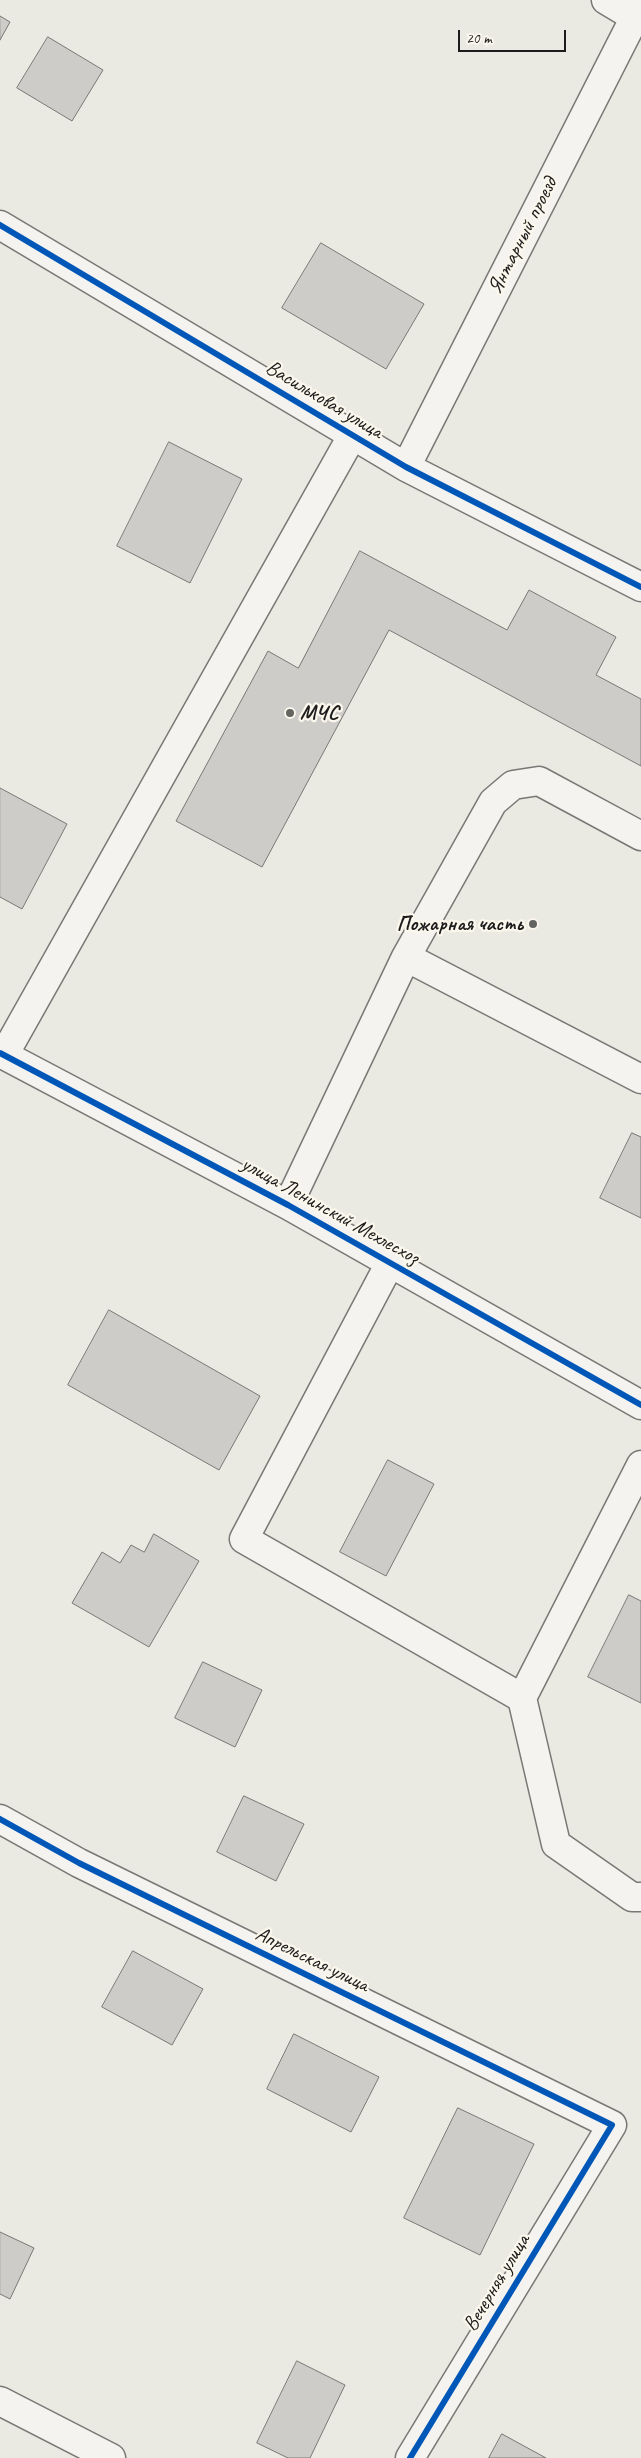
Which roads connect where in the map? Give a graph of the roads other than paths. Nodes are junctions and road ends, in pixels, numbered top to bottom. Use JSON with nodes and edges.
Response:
{"nodes":[{"id":1,"x":606,"y":0,"type":"edge"},
{"id":2,"x":639,"y":15,"type":"edge"},
{"id":3,"x":0,"y":224,"type":"edge"},
{"id":4,"x":352,"y":436,"type":"junction"},
{"id":5,"x":406,"y":467,"type":"junction"},
{"id":6,"x":641,"y":587,"type":"edge"},
{"id":7,"x":641,"y":836,"type":"edge"},
{"id":8,"x":406,"y":957,"type":"junction"},
{"id":9,"x":2,"y":1054,"type":"edge"},
{"id":10,"x":641,"y":1079,"type":"edge"},
{"id":11,"x":288,"y":1205,"type":"junction"},
{"id":12,"x":390,"y":1263,"type":"junction"},
{"id":13,"x":641,"y":1404,"type":"edge"},
{"id":14,"x":641,"y":1464,"type":"edge"},
{"id":15,"x":522,"y":1698,"type":"junction"},
{"id":16,"x":0,"y":1819,"type":"edge"},
{"id":17,"x":641,"y":1898,"type":"edge"},
{"id":18,"x":612,"y":2125,"type":"joint"},
{"id":19,"x":0,"y":2401,"type":"edge"},
{"id":20,"x":111,"y":2458,"type":"edge"},
{"id":21,"x":410,"y":2458,"type":"edge"}],
"edges":[{"from":1,"to":2,"type":"street"},
{"from":2,"to":5,"type":"street","name":"Янтарный проезд"},
{"from":3,"to":4,"type":"street","name":"Васильковая улица"},
{"from":4,"to":5,"type":"street","name":"Васильковая улица"},
{"from":4,"to":9,"type":"street"},
{"from":5,"to":6,"type":"street","name":"Васильковая улица"},
{"from":7,"to":8,"type":"street"},
{"from":8,"to":10,"type":"street"},
{"from":8,"to":11,"type":"street"},
{"from":9,"to":11,"type":"street","name":"улица Ленинский Мехлесхоз"},
{"from":11,"to":12,"type":"street","name":"улица Ленинский Мехлесхоз"},
{"from":12,"to":13,"type":"street","name":"улица Ленинский Мехлесхоз"},
{"from":12,"to":15,"type":"street"},
{"from":14,"to":15,"type":"street"},
{"from":15,"to":17,"type":"street"},
{"from":16,"to":18,"type":"street","name":"Апрельская улица"},
{"from":18,"to":21,"type":"street","name":"Вечерняя улица"},
{"from":19,"to":20,"type":"street"}]}
